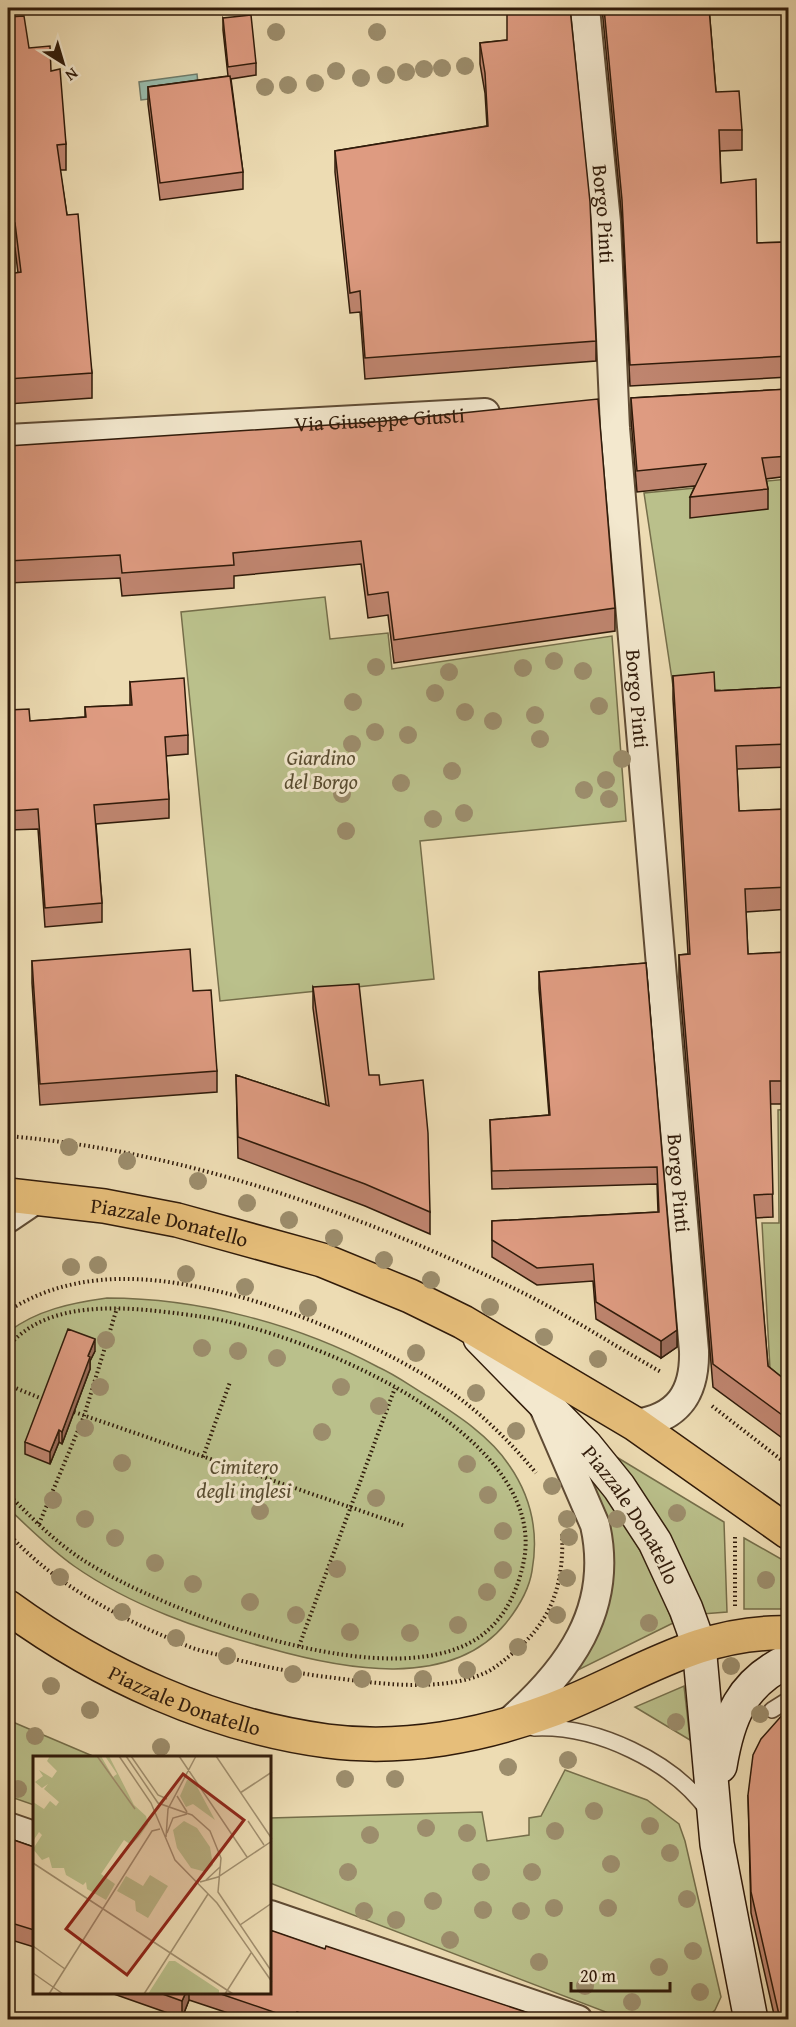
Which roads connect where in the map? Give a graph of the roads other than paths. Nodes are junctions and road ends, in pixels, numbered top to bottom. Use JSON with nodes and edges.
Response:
{"nodes":[{"id":1,"x":585,"y":8,"type":"edge"},
{"id":2,"x":645,"y":403,"type":"edge"},
{"id":3,"x":602,"y":406,"type":"junction"},
{"id":4,"x":507,"y":411,"type":"edge"},
{"id":5,"x":8,"y":440,"type":"edge"},
{"id":6,"x":23,"y":1196,"type":"edge"},
{"id":7,"x":8,"y":1218,"type":"edge"},
{"id":8,"x":463,"y":1322,"type":"junction"},
{"id":9,"x":540,"y":1399,"type":"junction"},
{"id":10,"x":635,"y":1424,"type":"junction"},
{"id":11,"x":789,"y":1532,"type":"edge"},
{"id":12,"x":8,"y":1607,"type":"edge"},
{"id":13,"x":789,"y":1633,"type":"edge"},
{"id":14,"x":699,"y":1645,"type":"junction"},
{"id":15,"x":789,"y":1661,"type":"edge"},
{"id":16,"x":789,"y":1700,"type":"edge"},
{"id":17,"x":772,"y":1710,"type":"dead end"},
{"id":18,"x":496,"y":1728,"type":"junction"},
{"id":19,"x":714,"y":1816,"type":"junction"},
{"id":20,"x":8,"y":1827,"type":"edge"},
{"id":21,"x":33,"y":1836,"type":"edge"},
{"id":22,"x":272,"y":1916,"type":"edge"},
{"id":23,"x":578,"y":2019,"type":"edge"},
{"id":24,"x":751,"y":2019,"type":"edge"}],
"edges":[{"from":1,"to":3,"type":"street","name":"Borgo Pinti"},
{"from":2,"to":3,"type":"street"},
{"from":3,"to":10,"type":"street","name":"Borgo Pinti"},
{"from":4,"to":5,"type":"street","name":"Via Giuseppe Giusti"},
{"from":6,"to":7,"type":"street","name":"Piazzale Donatello"},
{"from":6,"to":8,"type":"main road","name":"Piazzale Donatello"},
{"from":8,"to":9,"type":"street","name":"Piazzale Donatello"},
{"from":8,"to":10,"type":"main road","name":"Piazzale Donatello"},
{"from":9,"to":14,"type":"street","name":"Piazzale Donatello"},
{"from":9,"to":18,"type":"street","name":"Piazzale Donatello"},
{"from":10,"to":11,"type":"main road","name":"Piazzale Donatello"},
{"from":12,"to":18,"type":"main road","name":"Piazzale Donatello"},
{"from":13,"to":14,"type":"main road","name":"Piazzale Donatello"},
{"from":14,"to":18,"type":"main road","name":"Piazzale Donatello"},
{"from":14,"to":19,"type":"street","name":"Piazzale Donatello"},
{"from":15,"to":19,"type":"street","name":"Piazzale Donatello"},
{"from":16,"to":17,"type":"lane"},
{"from":18,"to":19,"type":"lane","name":"Piazzale Donatello"},
{"from":19,"to":24,"type":"street","name":"Piazzale Donatello"},
{"from":20,"to":21,"type":"street"},
{"from":22,"to":23,"type":"street"}]}
